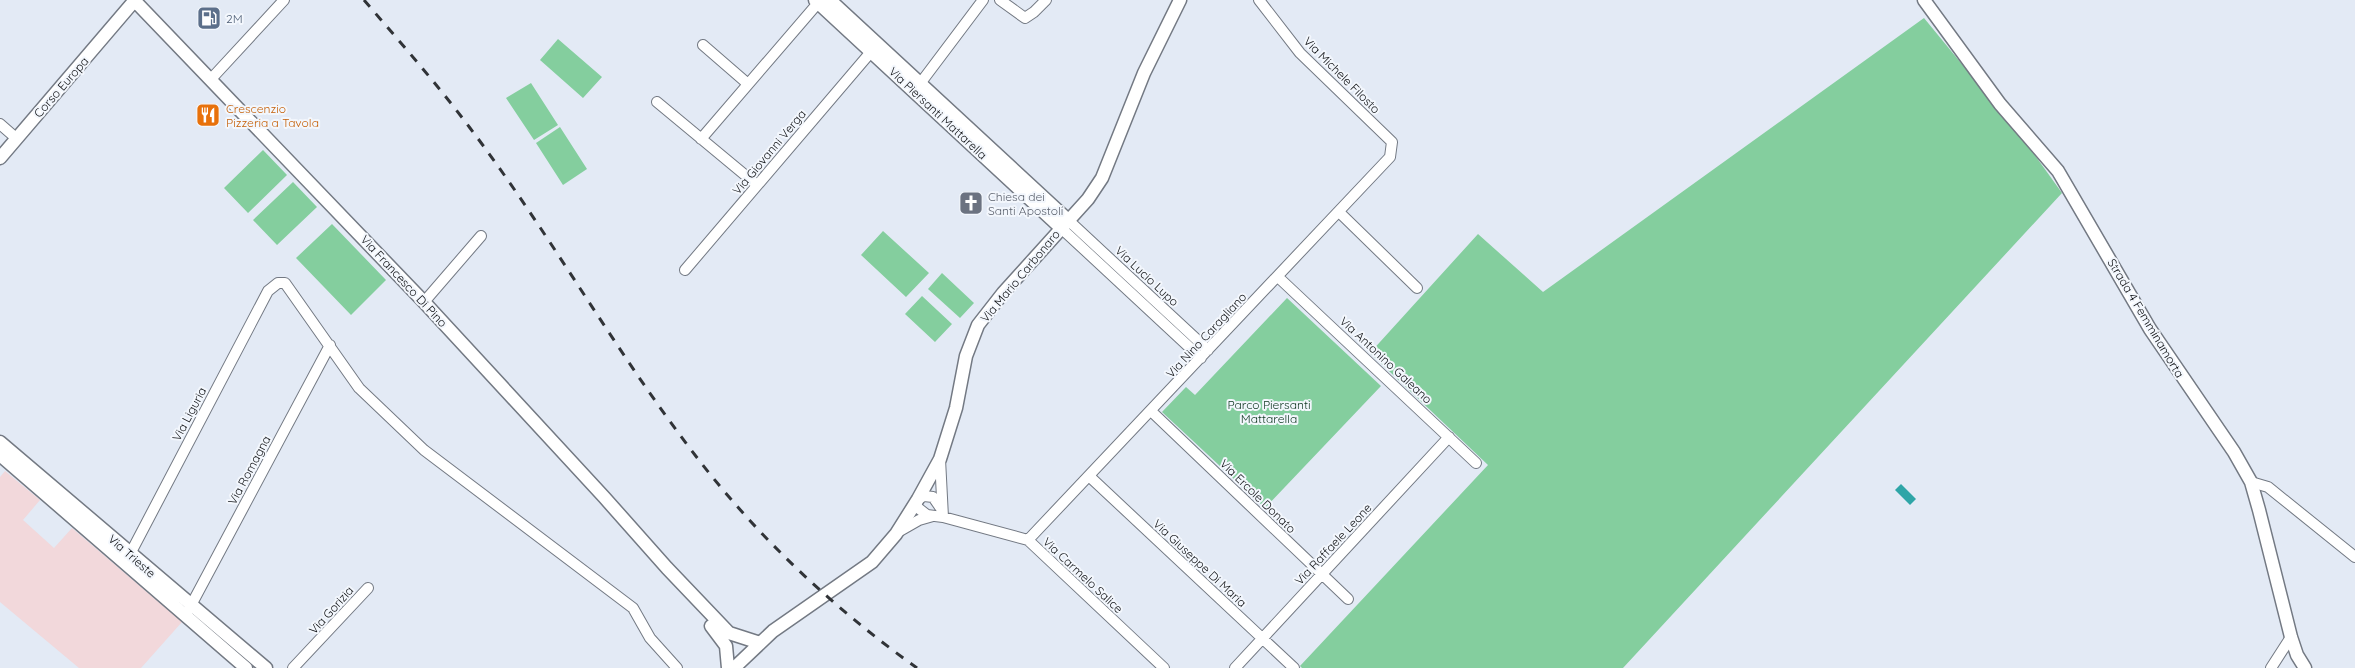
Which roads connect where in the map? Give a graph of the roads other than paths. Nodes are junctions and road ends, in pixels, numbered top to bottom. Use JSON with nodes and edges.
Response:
{"nodes":[{"id":1,"x":135,"y":0,"type":"edge"},
{"id":2,"x":284,"y":0,"type":"edge"},
{"id":3,"x":983,"y":0,"type":"edge"},
{"id":4,"x":1000,"y":0,"type":"edge"},
{"id":5,"x":1046,"y":0,"type":"edge"},
{"id":6,"x":1180,"y":0,"type":"edge"},
{"id":7,"x":1260,"y":0,"type":"edge"},
{"id":8,"x":1924,"y":0,"type":"edge"},
{"id":9,"x":821,"y":1,"type":"edge"},
{"id":10,"x":703,"y":45,"type":"dead end"},
{"id":11,"x":874,"y":47,"type":"junction"},
{"id":12,"x":212,"y":78,"type":"junction"},
{"id":13,"x":748,"y":84,"type":"junction"},
{"id":14,"x":917,"y":87,"type":"junction"},
{"id":15,"x":657,"y":102,"type":"dead end"},
{"id":16,"x":0,"y":124,"type":"edge"},
{"id":17,"x":16,"y":138,"type":"junction"},
{"id":18,"x":700,"y":139,"type":"junction"},
{"id":19,"x":1392,"y":142,"type":"joint"},
{"id":20,"x":0,"y":158,"type":"edge"},
{"id":21,"x":757,"y":185,"type":"junction"},
{"id":22,"x":1339,"y":212,"type":"junction"},
{"id":23,"x":1064,"y":224,"type":"junction"},
{"id":24,"x":481,"y":236,"type":"dead end"},
{"id":25,"x":685,"y":270,"type":"dead end"},
{"id":26,"x":1278,"y":277,"type":"junction"},
{"id":27,"x":1417,"y":288,"type":"dead end"},
{"id":28,"x":424,"y":302,"type":"junction"},
{"id":29,"x":330,"y":345,"type":"junction"},
{"id":30,"x":1208,"y":350,"type":"junction"},
{"id":31,"x":1201,"y":358,"type":"junction"},
{"id":32,"x":1151,"y":411,"type":"junction"},
{"id":33,"x":1449,"y":436,"type":"junction"},
{"id":34,"x":0,"y":442,"type":"edge"},
{"id":35,"x":0,"y":455,"type":"edge"},
{"id":36,"x":940,"y":459,"type":"junction"},
{"id":37,"x":1476,"y":463,"type":"dead end"},
{"id":38,"x":1089,"y":476,"type":"junction"},
{"id":39,"x":2251,"y":482,"type":"junction"},
{"id":40,"x":917,"y":501,"type":"junction"},
{"id":41,"x":940,"y":514,"type":"junction"},
{"id":42,"x":896,"y":534,"type":"junction"},
{"id":43,"x":1028,"y":540,"type":"junction"},
{"id":44,"x":2355,"y":557,"type":"edge"},
{"id":45,"x":128,"y":558,"type":"junction"},
{"id":46,"x":1322,"y":574,"type":"junction"},
{"id":47,"x":368,"y":588,"type":"dead end"},
{"id":48,"x":1348,"y":599,"type":"dead end"},
{"id":49,"x":188,"y":610,"type":"junction"},
{"id":50,"x":2291,"y":637,"type":"junction"},
{"id":51,"x":1263,"y":638,"type":"junction"},
{"id":52,"x":730,"y":641,"type":"junction"},
{"id":53,"x":760,"y":643,"type":"junction"},
{"id":54,"x":313,"y":648,"type":"junction"},
{"id":55,"x":665,"y":654,"type":"junction"},
{"id":56,"x":745,"y":658,"type":"junction"},
{"id":57,"x":246,"y":668,"type":"edge"},
{"id":58,"x":266,"y":668,"type":"edge"},
{"id":59,"x":293,"y":668,"type":"edge"},
{"id":60,"x":302,"y":668,"type":"edge"},
{"id":61,"x":677,"y":668,"type":"edge"},
{"id":62,"x":684,"y":668,"type":"edge"},
{"id":63,"x":728,"y":668,"type":"edge"},
{"id":64,"x":734,"y":668,"type":"edge"},
{"id":65,"x":1164,"y":668,"type":"edge"},
{"id":66,"x":1235,"y":668,"type":"edge"},
{"id":67,"x":1294,"y":668,"type":"edge"},
{"id":68,"x":2271,"y":668,"type":"edge"},
{"id":69,"x":2305,"y":668,"type":"edge"}],
"edges":[{"from":1,"to":12,"type":"street","name":"Via Francesco Di Pino"},
{"from":1,"to":17,"type":"street","name":"Corso Europa"},
{"from":2,"to":12,"type":"street"},
{"from":3,"to":14,"type":"street"},
{"from":4,"to":5,"type":"street"},
{"from":6,"to":23,"type":"street","name":"Via Mario Carbonaro"},
{"from":7,"to":19,"type":"street","name":"Via Michele Filosto"},
{"from":8,"to":39,"type":"street","name":"Strada 4 Femminamorta"},
{"from":9,"to":11,"type":"street","name":"Via Piersanti Mattarella"},
{"from":9,"to":11,"type":"street","name":"Via Piersanti Mattarella"},
{"from":9,"to":13,"type":"street"},
{"from":10,"to":13,"type":"street"},
{"from":11,"to":14,"type":"street","name":"Via Piersanti Mattarella"},
{"from":11,"to":21,"type":"street","name":"Via Giovanni Verga"},
{"from":12,"to":28,"type":"street","name":"Via Francesco Di Pino"},
{"from":13,"to":18,"type":"street"},
{"from":14,"to":23,"type":"street","name":"Via Piersanti Mattarella"},
{"from":15,"to":18,"type":"street"},
{"from":16,"to":17,"type":"street"},
{"from":17,"to":20,"type":"street","name":"Corso Europa"},
{"from":18,"to":21,"type":"street"},
{"from":19,"to":22,"type":"street","name":"Via Nino Caragliano"},
{"from":21,"to":25,"type":"street","name":"Via Giovanni Verga"},
{"from":22,"to":26,"type":"street","name":"Via Nino Caragliano"},
{"from":22,"to":27,"type":"street"},
{"from":23,"to":30,"type":"street","name":"Via Lucio Lupo"},
{"from":23,"to":31,"type":"street","name":"Via Lucio Lupo"},
{"from":23,"to":36,"type":"street","name":"Via Mario Carbonaro"},
{"from":24,"to":28,"type":"street"},
{"from":26,"to":30,"type":"street","name":"Via Nino Caragliano"},
{"from":26,"to":33,"type":"street","name":"Via Antonino Galeano"},
{"from":28,"to":52,"type":"street","name":"Via Francesco Di Pino"},
{"from":29,"to":45,"type":"street","name":"Via Liguria"},
{"from":29,"to":49,"type":"street","name":"Via Romagna"},
{"from":29,"to":55,"type":"street"},
{"from":30,"to":31,"type":"street","name":"Via Nino Caragliano"},
{"from":31,"to":32,"type":"street","name":"Via Nino Caragliano"},
{"from":32,"to":38,"type":"street","name":"Via Nino Caragliano"},
{"from":32,"to":46,"type":"street","name":"Via Ercole Donato"},
{"from":33,"to":37,"type":"street","name":"Via Antonino Galeano"},
{"from":33,"to":46,"type":"street","name":"Via Raffaele Leone"},
{"from":34,"to":45,"type":"street","name":"Via Trieste"},
{"from":35,"to":45,"type":"street","name":"Via Trieste"},
{"from":36,"to":40,"type":"street","name":"Via Mario Carbonaro"},
{"from":36,"to":41,"type":"street"},
{"from":38,"to":43,"type":"street","name":"Via Nino Caragliano"},
{"from":38,"to":51,"type":"street","name":"Via Giuseppe Di Maria"},
{"from":39,"to":44,"type":"street"},
{"from":39,"to":50,"type":"street","name":"Strada 4 Femminamorta"},
{"from":40,"to":41,"type":"street"},
{"from":40,"to":41,"type":"street"},
{"from":40,"to":42,"type":"street","name":"Via Mario Carbonaro"},
{"from":41,"to":42,"type":"street"},
{"from":41,"to":43,"type":"street","name":"Via Carmelo Salice"},
{"from":42,"to":53,"type":"street","name":"Via Mario Carbonaro"},
{"from":43,"to":65,"type":"street","name":"Via Carmelo Salice"},
{"from":45,"to":49,"type":"street","name":"Via Trieste"},
{"from":46,"to":48,"type":"street","name":"Via Ercole Donato"},
{"from":46,"to":51,"type":"street","name":"Via Raffaele Leone"},
{"from":47,"to":54,"type":"street","name":"Via Gorizia"},
{"from":49,"to":57,"type":"street","name":"Via Trieste"},
{"from":49,"to":58,"type":"street","name":"Via Trieste"},
{"from":50,"to":68,"type":"street"},
{"from":50,"to":69,"type":"street","name":"Strada 4 Femminamorta"},
{"from":51,"to":66,"type":"street","name":"Via Raffaele Leone"},
{"from":51,"to":67,"type":"street","name":"Via Giuseppe Di Maria"},
{"from":52,"to":53,"type":"street"},
{"from":52,"to":56,"type":"street","name":"Via Francesco Di Pino"},
{"from":52,"to":63,"type":"street"},
{"from":53,"to":56,"type":"street","name":"Via Mario Carbonaro"},
{"from":54,"to":59,"type":"street"},
{"from":54,"to":60,"type":"street"},
{"from":55,"to":61,"type":"street"},
{"from":55,"to":62,"type":"street"},
{"from":56,"to":64,"type":"street","name":"Via Mario Carbonaro"}]}
